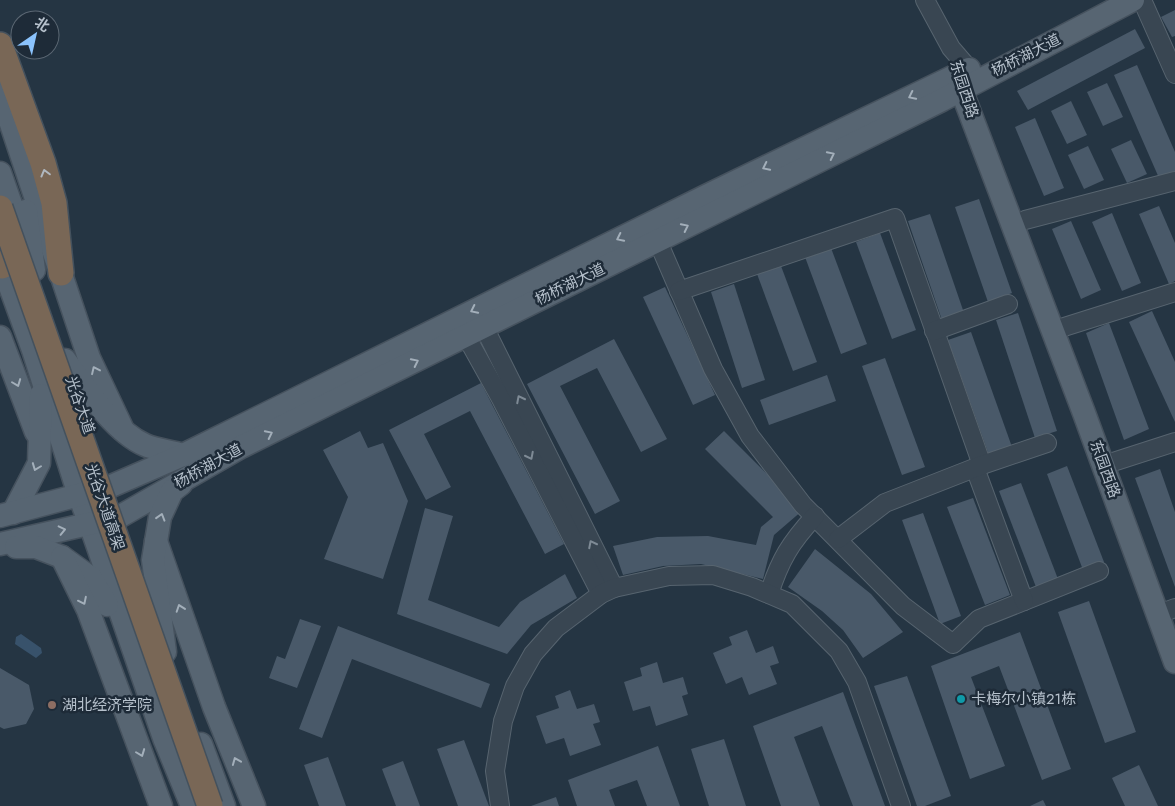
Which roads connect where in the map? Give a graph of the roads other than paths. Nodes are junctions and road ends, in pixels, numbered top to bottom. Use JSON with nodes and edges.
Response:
{"nodes":[{"id":1,"x":925,"y":0,"type":"edge"},
{"id":2,"x":1100,"y":0,"type":"edge"},
{"id":3,"x":1133,"y":0,"type":"edge"},
{"id":4,"x":1142,"y":0,"type":"edge"},
{"id":5,"x":0,"y":45,"type":"edge"},
{"id":6,"x":1175,"y":74,"type":"edge"},
{"id":7,"x":965,"y":79,"type":"junction"},
{"id":8,"x":0,"y":91,"type":"edge"},
{"id":9,"x":17,"y":140,"type":"junction"},
{"id":10,"x":0,"y":173,"type":"edge"},
{"id":11,"x":1175,"y":181,"type":"edge"},
{"id":12,"x":0,"y":208,"type":"edge"},
{"id":13,"x":1025,"y":220,"type":"junction"},
{"id":14,"x":654,"y":232,"type":"junction"},
{"id":15,"x":0,"y":238,"type":"edge"},
{"id":16,"x":1,"y":262,"type":"edge"},
{"id":17,"x":34,"y":270,"type":"junction"},
{"id":18,"x":61,"y":273,"type":"junction"},
{"id":19,"x":679,"y":292,"type":"junction"},
{"id":20,"x":1175,"y":292,"type":"edge"},
{"id":21,"x":1008,"y":304,"type":"dead end"},
{"id":22,"x":1064,"y":327,"type":"junction"},
{"id":23,"x":934,"y":331,"type":"junction"},
{"id":24,"x":475,"y":332,"type":"junction"},
{"id":25,"x":0,"y":337,"type":"edge"},
{"id":26,"x":33,"y":350,"type":"junction"},
{"id":27,"x":65,"y":360,"type":"junction"},
{"id":28,"x":123,"y":430,"type":"junction"},
{"id":29,"x":40,"y":442,"type":"junction"},
{"id":30,"x":1175,"y":442,"type":"edge"},
{"id":31,"x":1047,"y":443,"type":"dead end"},
{"id":32,"x":1113,"y":462,"type":"junction"},
{"id":33,"x":189,"y":464,"type":"junction"},
{"id":34,"x":978,"y":467,"type":"junction"},
{"id":35,"x":109,"y":486,"type":"junction"},
{"id":36,"x":79,"y":495,"type":"junction"},
{"id":37,"x":6,"y":515,"type":"edge"},
{"id":38,"x":119,"y":516,"type":"junction"},
{"id":39,"x":815,"y":516,"type":"junction"},
{"id":40,"x":90,"y":524,"type":"junction"},
{"id":41,"x":838,"y":539,"type":"junction"},
{"id":42,"x":156,"y":541,"type":"junction"},
{"id":43,"x":0,"y":545,"type":"edge"},
{"id":44,"x":62,"y":557,"type":"junction"},
{"id":45,"x":1099,"y":571,"type":"dead end"},
{"id":46,"x":607,"y":591,"type":"junction"},
{"id":47,"x":769,"y":594,"type":"junction"},
{"id":48,"x":1024,"y":601,"type":"junction"},
{"id":49,"x":1171,"y":610,"type":"edge"},
{"id":50,"x":1175,"y":632,"type":"edge"},
{"id":51,"x":165,"y":652,"type":"junction"},
{"id":52,"x":135,"y":654,"type":"junction"},
{"id":53,"x":1175,"y":662,"type":"edge"},
{"id":54,"x":169,"y":748,"type":"junction"},
{"id":55,"x":161,"y":806,"type":"edge"},
{"id":56,"x":174,"y":806,"type":"edge"},
{"id":57,"x":192,"y":806,"type":"edge"},
{"id":58,"x":198,"y":806,"type":"edge"},
{"id":59,"x":210,"y":806,"type":"edge"},
{"id":60,"x":224,"y":806,"type":"edge"},
{"id":61,"x":254,"y":806,"type":"edge"},
{"id":62,"x":500,"y":806,"type":"edge"},
{"id":63,"x":901,"y":806,"type":"edge"}],
"edges":[{"from":1,"to":7,"type":"street","name":"东园西路"},
{"from":2,"to":7,"type":"main road","name":"杨桥湖大道"},
{"from":3,"to":7,"type":"main road","name":"杨桥湖大道"},
{"from":4,"to":6,"type":"street"},
{"from":18,"to":5,"type":"highway","one_way":true},
{"from":7,"to":13,"type":"main road","name":"东园西路"},
{"from":7,"to":14,"type":"main road","name":"杨桥湖大道"},
{"from":7,"to":53,"type":"main road","name":"东园西路"},
{"from":8,"to":9,"type":"main road"},
{"from":9,"to":17,"type":"main road"},
{"from":9,"to":18,"type":"main road"},
{"from":10,"to":17,"type":"main road","name":"光谷大道"},
{"from":11,"to":13,"type":"street"},
{"from":12,"to":59,"type":"highway","name":"光谷大道高架","bridge":true},
{"from":13,"to":22,"type":"main road","name":"东园西路"},
{"from":14,"to":19,"type":"street"},
{"from":14,"to":24,"type":"main road","name":"杨桥湖大道"},
{"from":14,"to":33,"type":"main road","name":"杨桥湖大道","one_way":true},
{"from":15,"to":58,"type":"highway","name":"光谷大道高架"},
{"from":16,"to":26,"type":"main road","name":"光谷大道"},
{"from":17,"to":27,"type":"main road","name":"光谷大道"},
{"from":28,"to":18,"type":"main road","one_way":true},
{"from":19,"to":23,"type":"street"},
{"from":19,"to":39,"type":"street"},
{"from":20,"to":22,"type":"street"},
{"from":21,"to":23,"type":"street"},
{"from":22,"to":32,"type":"main road","name":"东园西路"},
{"from":23,"to":34,"type":"street"},
{"from":33,"to":24,"type":"main road","name":"杨桥湖大道","one_way":true},
{"from":24,"to":46,"type":"street"},
{"from":25,"to":29,"type":"main road","one_way":true},
{"from":26,"to":29,"type":"main road"},
{"from":26,"to":36,"type":"main road","name":"光谷大道"},
{"from":27,"to":28,"type":"main road"},
{"from":27,"to":35,"type":"main road","name":"光谷大道"},
{"from":28,"to":33,"type":"main road"},
{"from":29,"to":37,"type":"main road","one_way":true},
{"from":30,"to":32,"type":"street"},
{"from":31,"to":34,"type":"street"},
{"from":32,"to":49,"type":"main road","name":"东园西路"},
{"from":33,"to":35,"type":"main road","name":"杨桥湖大道"},
{"from":33,"to":38,"type":"main road","name":"杨桥湖大道"},
{"from":42,"to":33,"type":"main road","one_way":true},
{"from":34,"to":41,"type":"street"},
{"from":34,"to":48,"type":"street"},
{"from":35,"to":36,"type":"main road","name":"杨桥湖大道"},
{"from":35,"to":38,"type":"main road","name":"光谷大道"},
{"from":36,"to":37,"type":"main road","name":"杨桥湖大道"},
{"from":36,"to":40,"type":"main road","name":"光谷大道"},
{"from":38,"to":40,"type":"main road","name":"杨桥湖大道"},
{"from":38,"to":51,"type":"main road","name":"光谷大道"},
{"from":39,"to":41,"type":"street"},
{"from":39,"to":47,"type":"street"},
{"from":43,"to":40,"type":"main road","name":"杨桥湖大道","one_way":true},
{"from":40,"to":52,"type":"main road","name":"光谷大道"},
{"from":41,"to":48,"type":"street"},
{"from":42,"to":51,"type":"main road"},
{"from":61,"to":42,"type":"main road","one_way":true},
{"from":43,"to":44,"type":"main road"},
{"from":44,"to":52,"type":"main road"},
{"from":44,"to":55,"type":"main road","one_way":true},
{"from":45,"to":48,"type":"street"},
{"from":46,"to":47,"type":"street"},
{"from":46,"to":62,"type":"street"},
{"from":47,"to":63,"type":"street"},
{"from":49,"to":50,"type":"main road","name":"东园西路"},
{"from":51,"to":60,"type":"main road","name":"光谷大道"},
{"from":52,"to":54,"type":"main road","name":"光谷大道"},
{"from":54,"to":56,"type":"main road"},
{"from":54,"to":57,"type":"main road","name":"光谷大道"}]}
